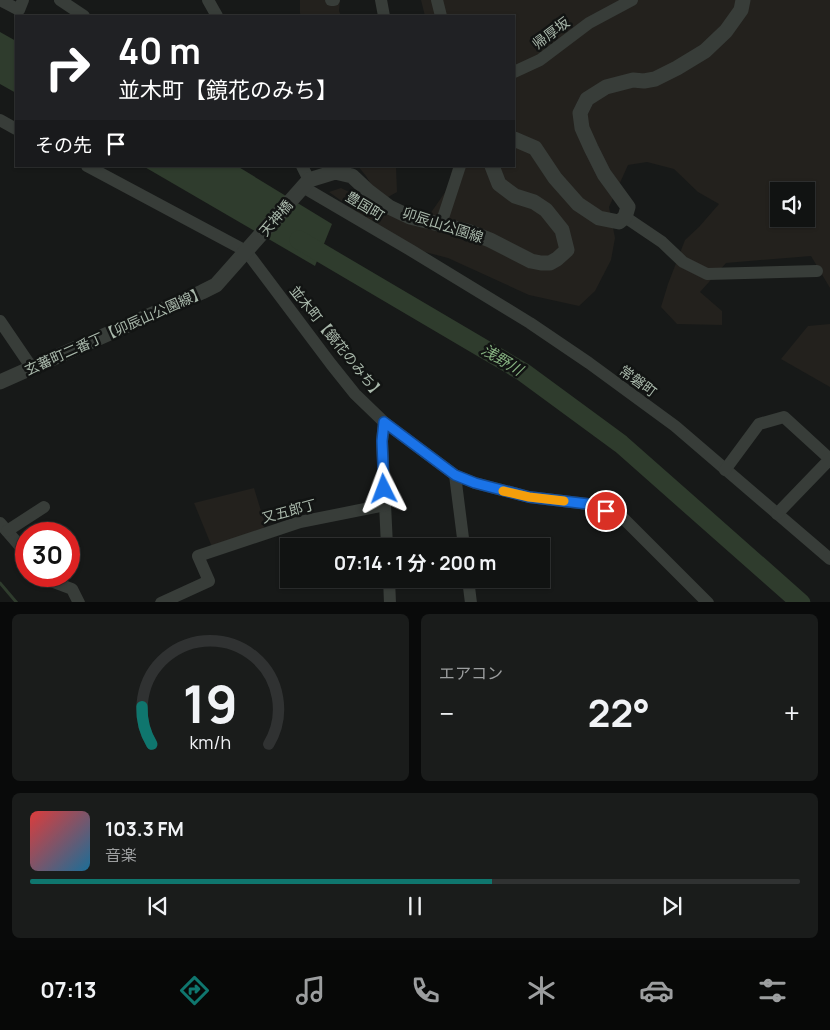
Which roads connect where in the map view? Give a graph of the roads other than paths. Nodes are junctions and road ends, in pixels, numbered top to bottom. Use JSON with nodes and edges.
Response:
{"nodes":[{"id":1,"x":0,"y":0,"type":"edge"},
{"id":2,"x":60,"y":0,"type":"edge"},
{"id":3,"x":208,"y":0,"type":"edge"},
{"id":4,"x":381,"y":0,"type":"edge"},
{"id":5,"x":437,"y":0,"type":"edge"},
{"id":6,"x":632,"y":0,"type":"edge"},
{"id":7,"x":743,"y":0,"type":"edge"},
{"id":8,"x":21,"y":5,"type":"edge"},
{"id":9,"x":82,"y":15,"type":"edge"},
{"id":10,"x":216,"y":15,"type":"edge"},
{"id":11,"x":384,"y":15,"type":"edge"},
{"id":12,"x":441,"y":15,"type":"edge"},
{"id":13,"x":515,"y":72,"type":"edge"},
{"id":14,"x":0,"y":120,"type":"edge"},
{"id":15,"x":15,"y":128,"type":"edge"},
{"id":16,"x":515,"y":139,"type":"edge"},
{"id":17,"x":89,"y":167,"type":"edge"},
{"id":18,"x":302,"y":167,"type":"edge"},
{"id":19,"x":460,"y":167,"type":"edge"},
{"id":20,"x":492,"y":167,"type":"edge"},
{"id":21,"x":304,"y":186,"type":"junction"},
{"id":22,"x":626,"y":217,"type":"junction"},
{"id":23,"x":441,"y":224,"type":"junction"},
{"id":24,"x":250,"y":247,"type":"junction"},
{"id":25,"x":412,"y":251,"type":"joint"},
{"id":26,"x":817,"y":271,"type":"dead end"},
{"id":27,"x":0,"y":321,"type":"edge"},
{"id":28,"x":32,"y":368,"type":"junction"},
{"id":29,"x":0,"y":382,"type":"edge"},
{"id":30,"x":384,"y":422,"type":"junction"},
{"id":31,"x":725,"y":470,"type":"junction"},
{"id":32,"x":455,"y":475,"type":"junction"},
{"id":33,"x":385,"y":505,"type":"junction"},
{"id":34,"x":44,"y":507,"type":"dead end"},
{"id":35,"x":777,"y":514,"type":"junction"},
{"id":36,"x":4,"y":527,"type":"edge"},
{"id":37,"x":387,"y":538,"type":"edge"},
{"id":38,"x":463,"y":538,"type":"edge"},
{"id":39,"x":15,"y":540,"type":"edge"},
{"id":40,"x":830,"y":559,"type":"edge"},
{"id":41,"x":67,"y":587,"type":"edge"},
{"id":42,"x":389,"y":588,"type":"edge"},
{"id":43,"x":469,"y":588,"type":"edge"},
{"id":44,"x":79,"y":602,"type":"edge"},
{"id":45,"x":161,"y":602,"type":"edge"},
{"id":46,"x":390,"y":602,"type":"edge"},
{"id":47,"x":471,"y":602,"type":"edge"},
{"id":48,"x":708,"y":602,"type":"edge"}],
"edges":[{"from":1,"to":8,"type":"street"},
{"from":2,"to":9,"type":"street"},
{"from":3,"to":10,"type":"street"},
{"from":4,"to":11,"type":"street"},
{"from":5,"to":12,"type":"street"},
{"from":6,"to":13,"type":"street","name":"帰厚坂"},
{"from":7,"to":22,"type":"street"},
{"from":14,"to":15,"type":"street"},
{"from":16,"to":22,"type":"street"},
{"from":17,"to":24,"type":"street","name":"並木町【鏡花のみち】"},
{"from":18,"to":21,"type":"street"},
{"from":19,"to":23,"type":"street"},
{"from":20,"to":23,"type":"street","name":"卯辰山公園線"},
{"from":21,"to":23,"type":"street","name":"卯辰山公園線"},
{"from":21,"to":24,"type":"street","name":"天神橋"},
{"from":21,"to":25,"type":"street","name":"豊国町"},
{"from":22,"to":26,"type":"street"},
{"from":24,"to":28,"type":"street","name":"玄蕃町二番丁【卯辰山公園線】"},
{"from":24,"to":30,"type":"street","name":"並木町【鏡花のみち】"},
{"from":25,"to":31,"type":"street","name":"常磐町"},
{"from":27,"to":28,"type":"street"},
{"from":28,"to":29,"type":"street","name":"玄蕃町二番丁【卯辰山公園線】"},
{"from":30,"to":32,"type":"street","name":"並木町【鏡花のみち】"},
{"from":30,"to":33,"type":"street"},
{"from":31,"to":35,"type":"street","name":"常磐町"},
{"from":31,"to":35,"type":"street"},
{"from":32,"to":38,"type":"street"},
{"from":32,"to":48,"type":"street","name":"並木町【鏡花のみち】"},
{"from":33,"to":37,"type":"street"},
{"from":33,"to":45,"type":"street","name":"又五郎丁"},
{"from":34,"to":36,"type":"street"},
{"from":35,"to":40,"type":"street","name":"常磐町"},
{"from":36,"to":39,"type":"street"},
{"from":41,"to":44,"type":"street"},
{"from":42,"to":46,"type":"street"},
{"from":43,"to":47,"type":"street"}]}
